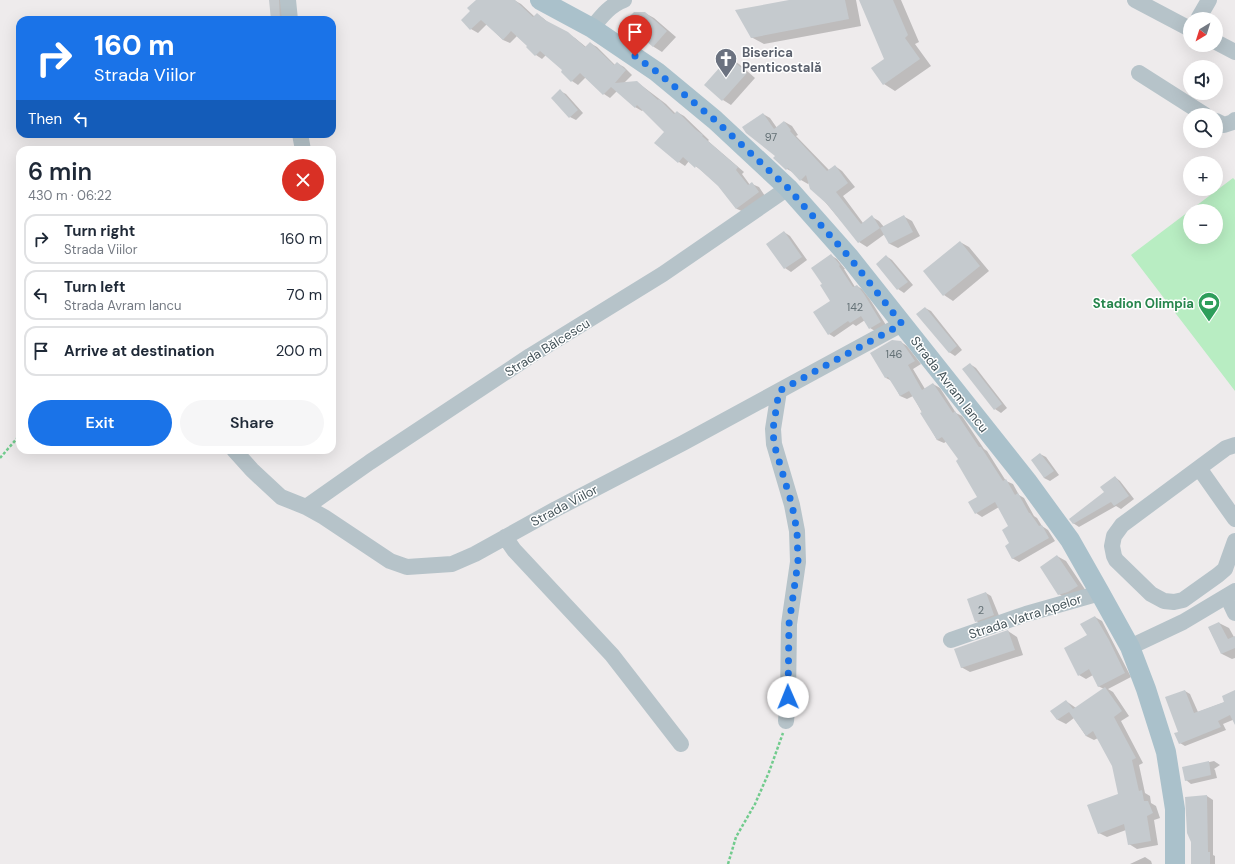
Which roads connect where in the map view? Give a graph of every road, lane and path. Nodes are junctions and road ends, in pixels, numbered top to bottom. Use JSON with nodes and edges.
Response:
{"nodes":[{"id":1,"x":288,"y":0,"type":"edge"},
{"id":2,"x":540,"y":0,"type":"edge"},
{"id":3,"x":624,"y":0,"type":"edge"},
{"id":4,"x":1135,"y":0,"type":"edge"},
{"id":5,"x":1209,"y":0,"type":"edge"},
{"id":6,"x":1202,"y":12,"type":"edge"},
{"id":7,"x":290,"y":16,"type":"edge"},
{"id":8,"x":1183,"y":25,"type":"edge"},
{"id":9,"x":592,"y":28,"type":"junction"},
{"id":10,"x":1223,"y":46,"type":"edge"},
{"id":11,"x":1235,"y":52,"type":"edge"},
{"id":12,"x":1139,"y":73,"type":"dead end"},
{"id":13,"x":1194,"y":108,"type":"edge"},
{"id":14,"x":1235,"y":120,"type":"edge"},
{"id":15,"x":1223,"y":126,"type":"edge"},
{"id":16,"x":788,"y":188,"type":"junction"},
{"id":17,"x":902,"y":324,"type":"junction"},
{"id":18,"x":779,"y":391,"type":"junction"},
{"id":19,"x":16,"y":440,"type":"edge"},
{"id":20,"x":1235,"y":446,"type":"edge"},
{"id":21,"x":238,"y":454,"type":"edge"},
{"id":22,"x":0,"y":458,"type":"edge"},
{"id":23,"x":1199,"y":468,"type":"junction"},
{"id":24,"x":306,"y":507,"type":"junction"},
{"id":25,"x":1235,"y":519,"type":"edge"},
{"id":26,"x":506,"y":537,"type":"junction"},
{"id":27,"x":1235,"y":541,"type":"edge"},
{"id":28,"x":1100,"y":593,"type":"junction"},
{"id":29,"x":1231,"y":594,"type":"edge"},
{"id":30,"x":1235,"y":613,"type":"edge"},
{"id":31,"x":951,"y":640,"type":"dead end"},
{"id":32,"x":1130,"y":647,"type":"junction"},
{"id":33,"x":786,"y":721,"type":"joint"},
{"id":34,"x":681,"y":744,"type":"dead end"},
{"id":35,"x":728,"y":864,"type":"edge"},
{"id":36,"x":1174,"y":864,"type":"edge"}],
"edges":[{"from":1,"to":7,"type":"street"},
{"from":2,"to":9,"type":"main road","name":"Strada Avram Iancu"},
{"from":3,"to":9,"type":"street"},
{"from":4,"to":8,"type":"street"},
{"from":5,"to":6,"type":"street"},
{"from":9,"to":16,"type":"main road","name":"Strada Avram Iancu"},
{"from":10,"to":11,"type":"street"},
{"from":12,"to":13,"type":"street"},
{"from":14,"to":15,"type":"street"},
{"from":16,"to":17,"type":"main road","name":"Strada Avram Iancu"},
{"from":16,"to":24,"type":"street","name":"Strada Bălcescu"},
{"from":17,"to":18,"type":"street","name":"Strada Viilor"},
{"from":17,"to":28,"type":"main road","name":"Strada Avram Iancu"},
{"from":18,"to":26,"type":"street","name":"Strada Viilor"},
{"from":18,"to":33,"type":"street"},
{"from":19,"to":22,"type":"path"},
{"from":20,"to":23,"type":"street"},
{"from":21,"to":24,"type":"street","name":"Strada Viilor"},
{"from":23,"to":25,"type":"street"},
{"from":23,"to":27,"type":"street"},
{"from":24,"to":26,"type":"street","name":"Strada Viilor"},
{"from":26,"to":34,"type":"street"},
{"from":28,"to":31,"type":"street","name":"Strada Vatra Apelor"},
{"from":28,"to":32,"type":"main road","name":"Strada Avram Iancu"},
{"from":29,"to":30,"type":"street"},
{"from":29,"to":32,"type":"street"},
{"from":32,"to":36,"type":"main road","name":"Strada Avram Iancu"},
{"from":33,"to":35,"type":"path"}]}
